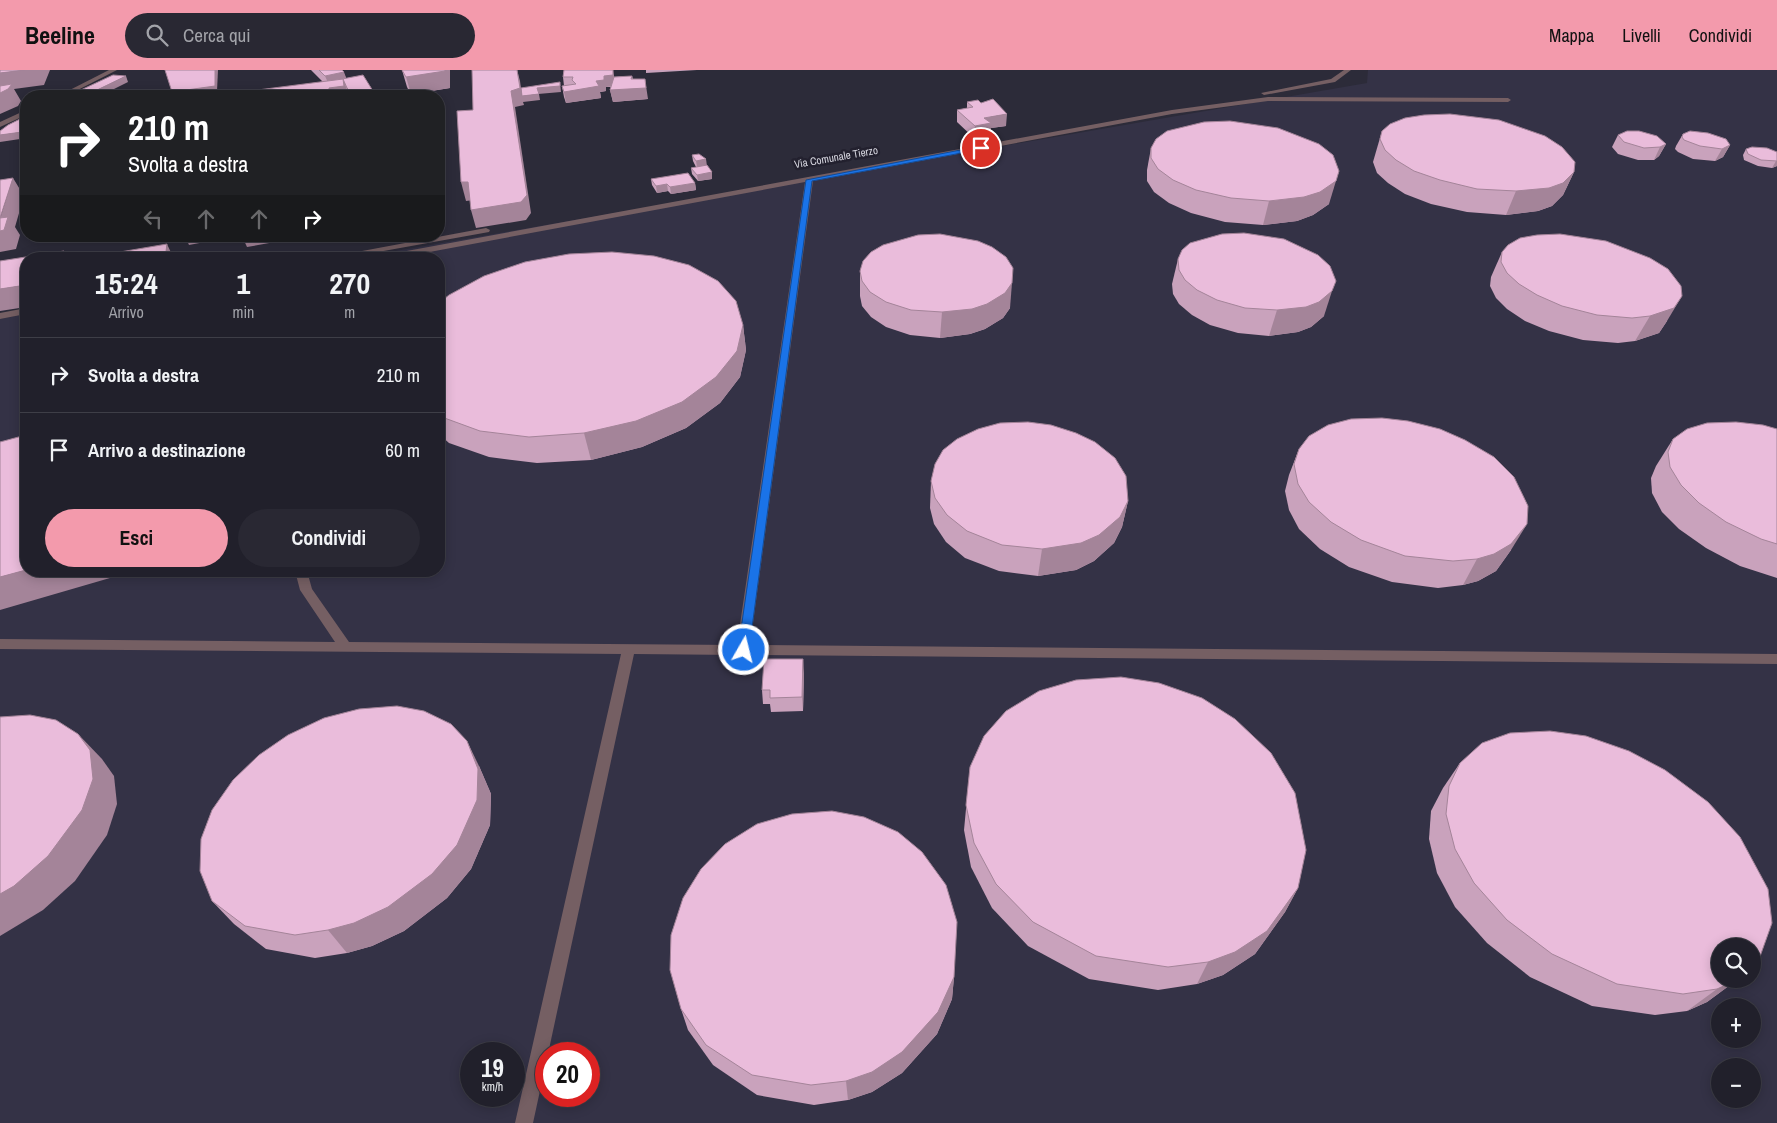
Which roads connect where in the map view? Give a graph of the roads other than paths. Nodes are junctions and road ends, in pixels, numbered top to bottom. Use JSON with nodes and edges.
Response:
{"nodes":[{"id":1,"x":114,"y":70,"type":"edge"},
{"id":2,"x":1348,"y":70,"type":"edge"},
{"id":3,"x":73,"y":90,"type":"edge"},
{"id":4,"x":1508,"y":100,"type":"dead end"},
{"id":5,"x":20,"y":115,"type":"edge"},
{"id":6,"x":0,"y":125,"type":"edge"},
{"id":7,"x":809,"y":180,"type":"junction"},
{"id":8,"x":445,"y":238,"type":"edge"},
{"id":9,"x":420,"y":242,"type":"edge"},
{"id":10,"x":363,"y":252,"type":"edge"},
{"id":11,"x":415,"y":252,"type":"edge"},
{"id":12,"x":20,"y":312,"type":"edge"},
{"id":13,"x":0,"y":316,"type":"edge"},
{"id":14,"x":303,"y":577,"type":"edge"},
{"id":15,"x":0,"y":644,"type":"edge"},
{"id":16,"x":344,"y":647,"type":"junction"},
{"id":17,"x":630,"y":649,"type":"junction"},
{"id":18,"x":744,"y":650,"type":"junction"},
{"id":19,"x":1777,"y":659,"type":"edge"},
{"id":20,"x":524,"y":1123,"type":"edge"}],
"edges":[{"from":1,"to":3,"type":"street"},
{"from":2,"to":8,"type":"street","name":"Via Comunale Tierzo"},
{"from":4,"to":7,"type":"street"},
{"from":5,"to":6,"type":"street"},
{"from":7,"to":11,"type":"street"},
{"from":7,"to":18,"type":"street"},
{"from":9,"to":10,"type":"street","name":"Via Comunale Tierzo"},
{"from":12,"to":13,"type":"street"},
{"from":14,"to":16,"type":"street"},
{"from":15,"to":16,"type":"street"},
{"from":16,"to":17,"type":"street"},
{"from":17,"to":18,"type":"street"},
{"from":17,"to":20,"type":"street"},
{"from":18,"to":19,"type":"street"}]}
